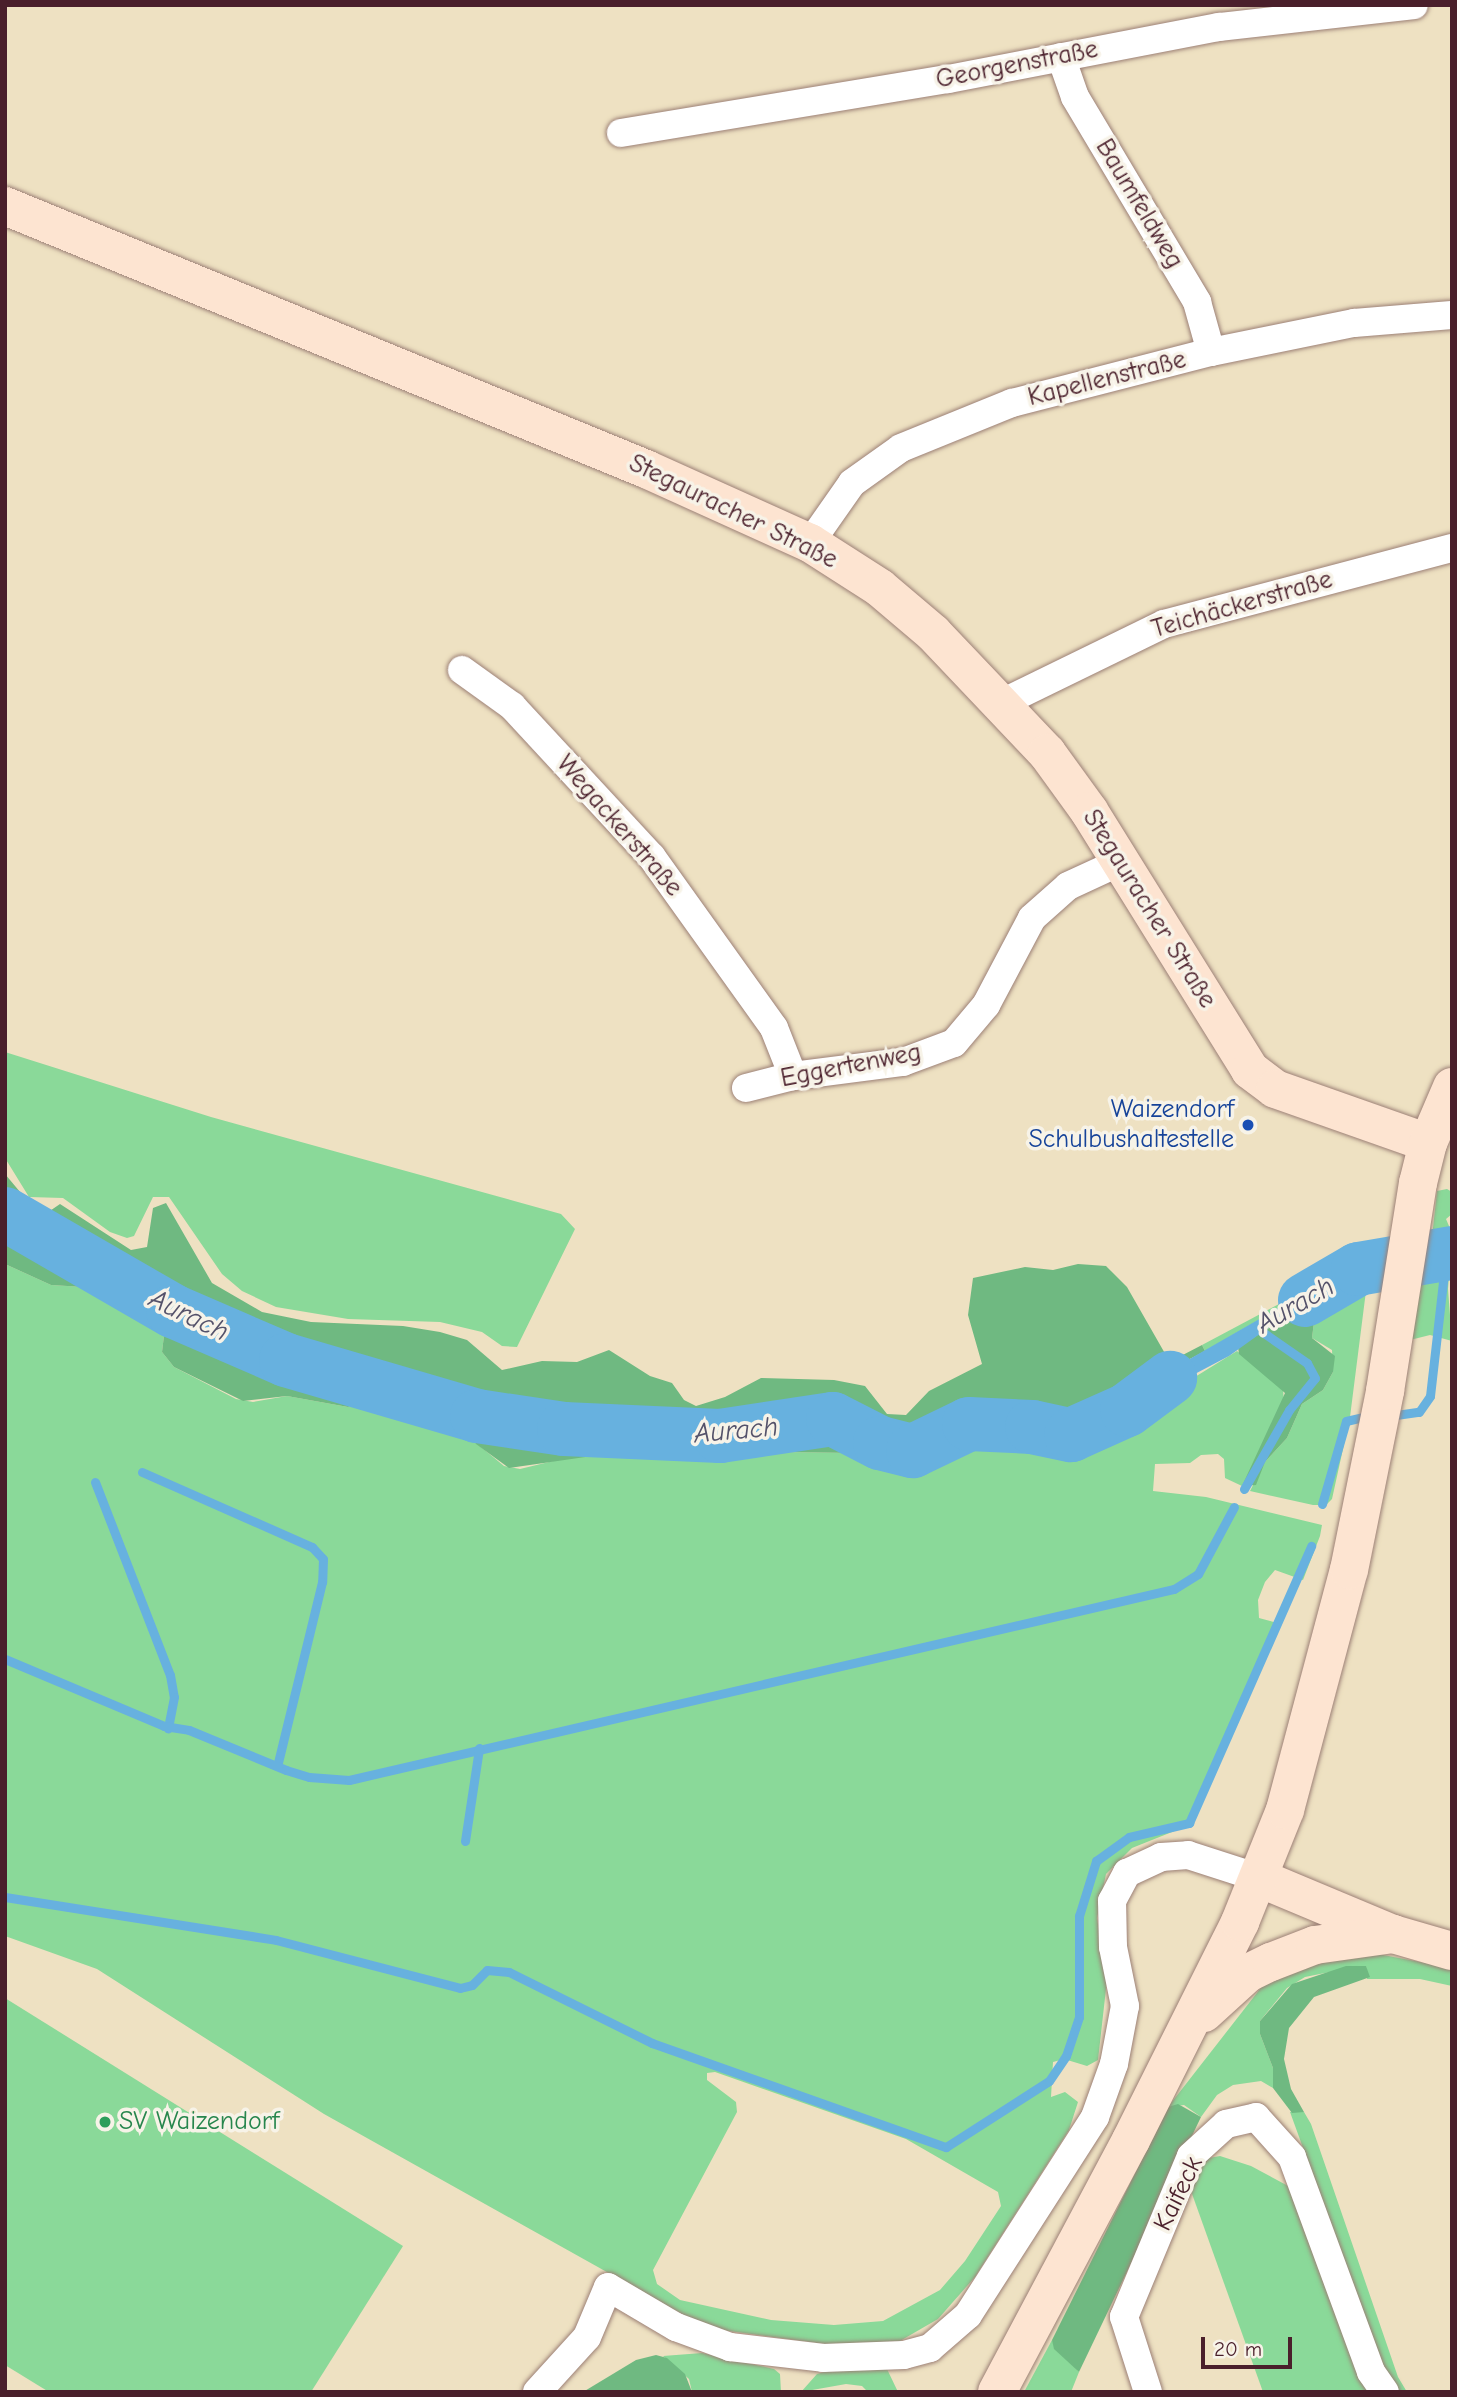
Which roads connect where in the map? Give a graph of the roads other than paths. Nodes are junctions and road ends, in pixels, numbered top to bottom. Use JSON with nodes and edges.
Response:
{"nodes":[{"id":1,"x":1415,"y":5,"type":"edge"},
{"id":2,"x":1061,"y":57,"type":"junction"},
{"id":3,"x":621,"y":134,"type":"dead end"},
{"id":4,"x":5,"y":206,"type":"edge"},
{"id":5,"x":1452,"y":315,"type":"edge"},
{"id":6,"x":1211,"y":352,"type":"junction"},
{"id":7,"x":810,"y":543,"type":"junction"},
{"id":8,"x":1452,"y":548,"type":"edge"},
{"id":9,"x":462,"y":670,"type":"dead end"},
{"id":10,"x":1002,"y":703,"type":"junction"},
{"id":11,"x":1120,"y":862,"type":"junction"},
{"id":12,"x":793,"y":1076,"type":"junction"},
{"id":13,"x":1452,"y":1087,"type":"edge"},
{"id":14,"x":746,"y":1088,"type":"dead end"},
{"id":15,"x":1427,"y":1143,"type":"junction"},
{"id":16,"x":1259,"y":1878,"type":"junction"},
{"id":17,"x":1393,"y":1934,"type":"junction"},
{"id":18,"x":1452,"y":1951,"type":"edge"},
{"id":19,"x":1187,"y":2029,"type":"junction"},
{"id":20,"x":537,"y":2392,"type":"edge"},
{"id":21,"x":997,"y":2392,"type":"edge"},
{"id":22,"x":1148,"y":2392,"type":"edge"},
{"id":23,"x":1385,"y":2392,"type":"edge"}],
"edges":[{"from":1,"to":2,"type":"street","name":"Georgenstraße"},
{"from":2,"to":3,"type":"street","name":"Georgenstraße"},
{"from":2,"to":6,"type":"street","name":"Baumfeldweg"},
{"from":4,"to":7,"type":"street","name":"Stegauracher Straße"},
{"from":5,"to":6,"type":"street","name":"Kapellenstraße"},
{"from":6,"to":7,"type":"street","name":"Kapellenstraße"},
{"from":7,"to":10,"type":"street","name":"Stegauracher Straße"},
{"from":8,"to":10,"type":"street","name":"Teichäckerstraße"},
{"from":9,"to":12,"type":"street","name":"Wegackerstraße"},
{"from":10,"to":11,"type":"street","name":"Stegauracher Straße"},
{"from":11,"to":12,"type":"street","name":"Eggertenweg"},
{"from":11,"to":15,"type":"street","name":"Stegauracher Straße"},
{"from":12,"to":14,"type":"street","name":"Eggertenweg"},
{"from":13,"to":15,"type":"street"},
{"from":15,"to":16,"type":"street"},
{"from":16,"to":17,"type":"street"},
{"from":16,"to":19,"type":"street"},
{"from":16,"to":20,"type":"street"},
{"from":17,"to":18,"type":"street"},
{"from":17,"to":19,"type":"street"},
{"from":19,"to":21,"type":"street"},
{"from":22,"to":23,"type":"street","name":"Kaifeck"}]}
